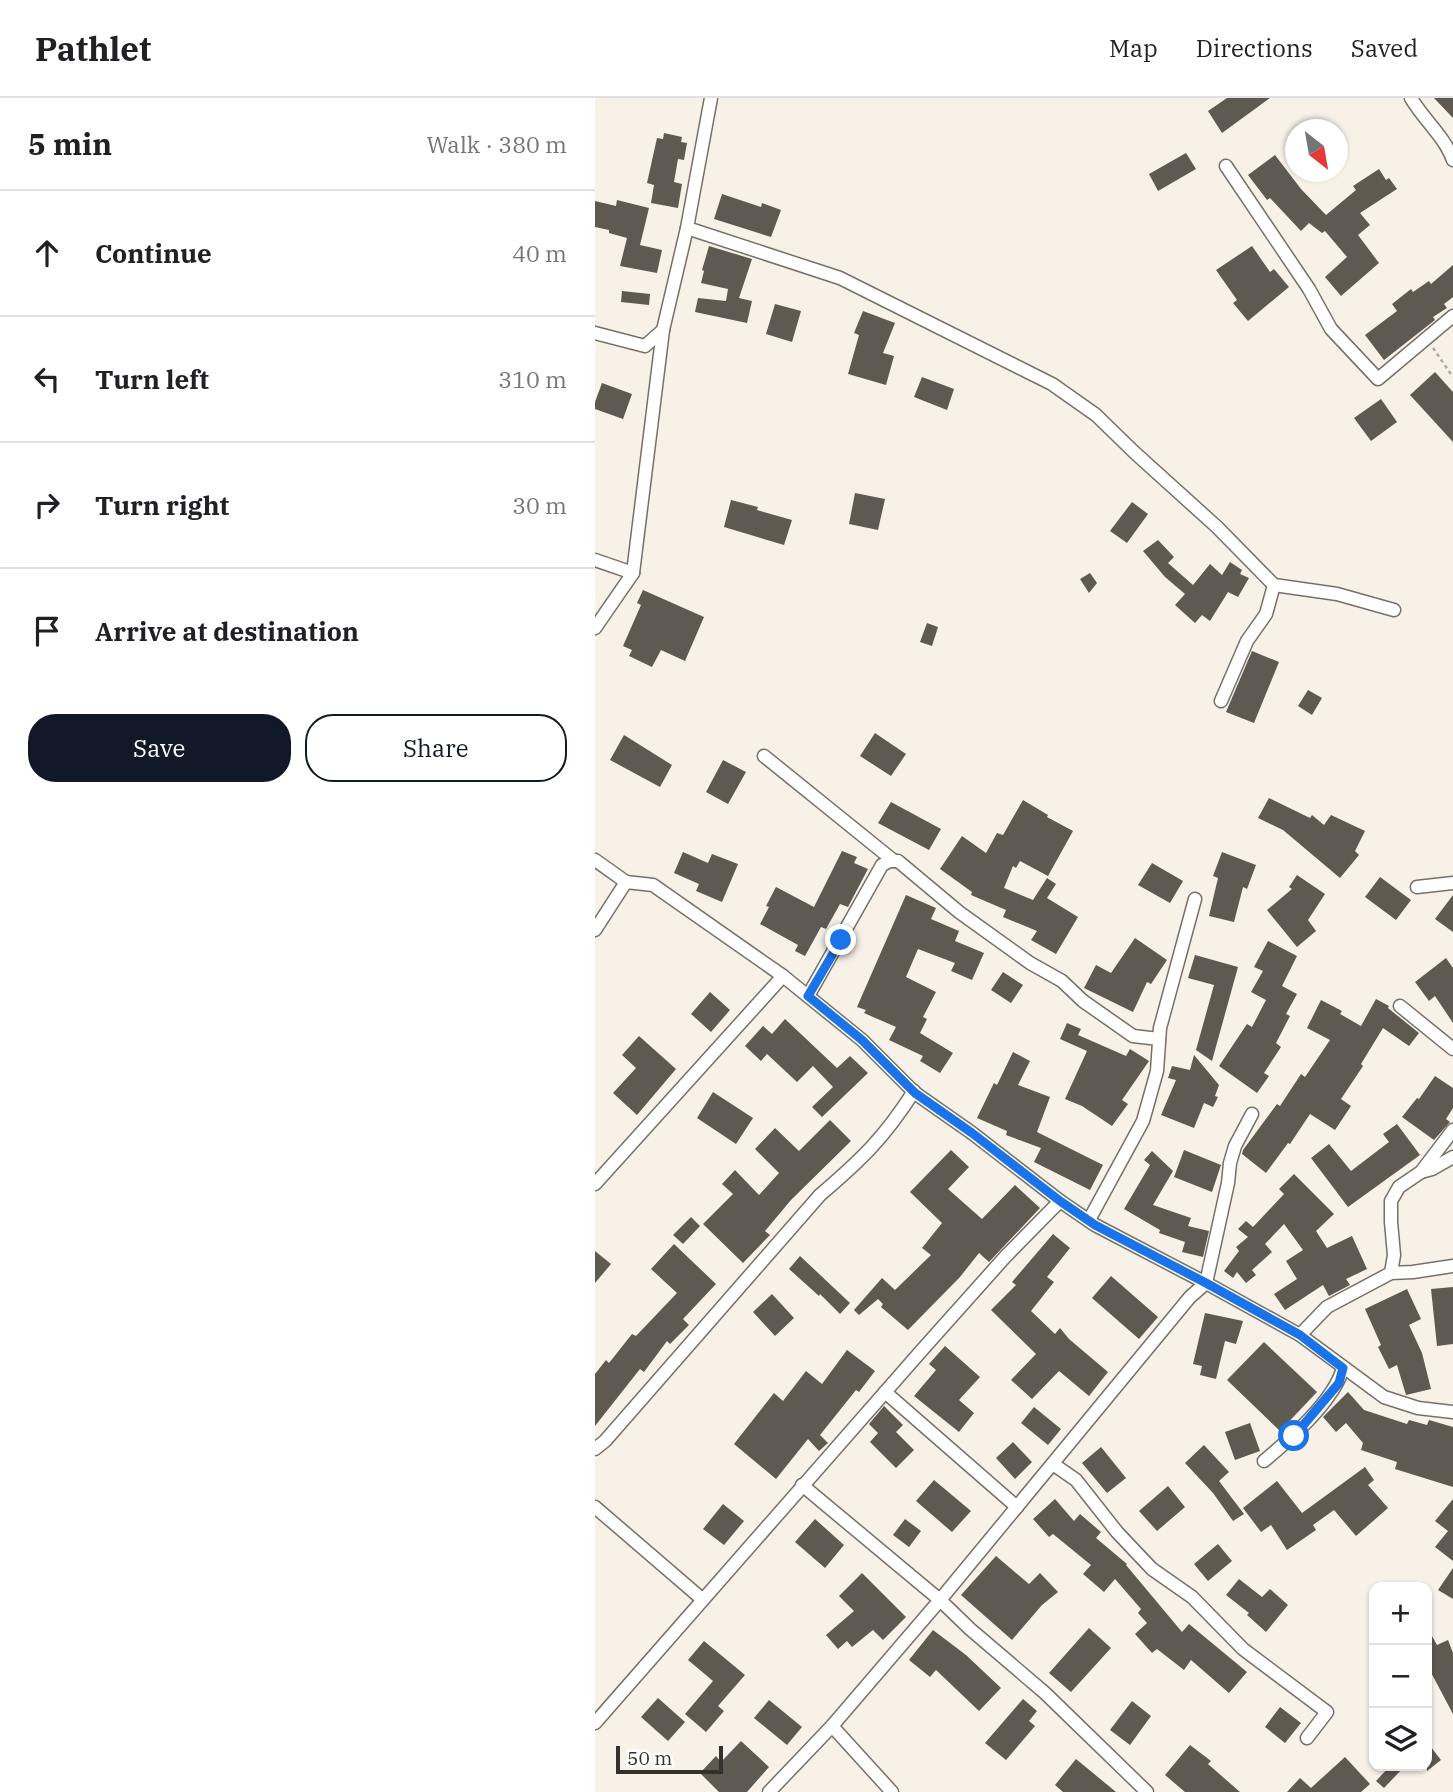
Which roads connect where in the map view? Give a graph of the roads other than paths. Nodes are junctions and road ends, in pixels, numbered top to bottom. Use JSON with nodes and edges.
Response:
{"nodes":[{"id":1,"x":711,"y":98,"type":"edge"},
{"id":2,"x":1411,"y":98,"type":"edge"},
{"id":3,"x":1453,"y":160,"type":"edge"},
{"id":4,"x":1226,"y":166,"type":"dead end"},
{"id":5,"x":687,"y":228,"type":"junction"},
{"id":6,"x":1453,"y":316,"type":"edge"},
{"id":7,"x":663,"y":330,"type":"junction"},
{"id":8,"x":595,"y":333,"type":"edge"},
{"id":9,"x":595,"y":560,"type":"edge"},
{"id":10,"x":633,"y":573,"type":"junction"},
{"id":11,"x":1274,"y":585,"type":"junction"},
{"id":12,"x":1394,"y":610,"type":"dead end"},
{"id":13,"x":595,"y":628,"type":"edge"},
{"id":14,"x":1221,"y":701,"type":"dead end"},
{"id":15,"x":764,"y":756,"type":"dead end"},
{"id":16,"x":595,"y":860,"type":"edge"},
{"id":17,"x":894,"y":861,"type":"junction"},
{"id":18,"x":626,"y":882,"type":"junction"},
{"id":19,"x":1453,"y":883,"type":"edge"},
{"id":20,"x":1417,"y":887,"type":"dead end"},
{"id":21,"x":1195,"y":899,"type":"dead end"},
{"id":22,"x":595,"y":930,"type":"edge"},
{"id":23,"x":783,"y":976,"type":"junction"},
{"id":24,"x":808,"y":996,"type":"junction"},
{"id":25,"x":1400,"y":1006,"type":"dead end"},
{"id":26,"x":1159,"y":1039,"type":"junction"},
{"id":27,"x":1453,"y":1049,"type":"edge"},
{"id":28,"x":914,"y":1091,"type":"junction"},
{"id":29,"x":1252,"y":1114,"type":"dead end"},
{"id":30,"x":1453,"y":1130,"type":"edge"},
{"id":31,"x":1453,"y":1157,"type":"edge"},
{"id":32,"x":1421,"y":1172,"type":"junction"},
{"id":33,"x":595,"y":1184,"type":"edge"},
{"id":34,"x":1060,"y":1201,"type":"junction"},
{"id":35,"x":1089,"y":1220,"type":"junction"},
{"id":36,"x":1453,"y":1266,"type":"edge"},
{"id":37,"x":1391,"y":1273,"type":"junction"},
{"id":38,"x":1206,"y":1283,"type":"junction"},
{"id":39,"x":1300,"y":1335,"type":"junction"},
{"id":40,"x":1343,"y":1368,"type":"junction"},
{"id":41,"x":885,"y":1392,"type":"junction"},
{"id":42,"x":1453,"y":1412,"type":"edge"},
{"id":43,"x":595,"y":1449,"type":"edge"},
{"id":44,"x":1264,"y":1461,"type":"dead end"},
{"id":45,"x":1053,"y":1464,"type":"junction"},
{"id":46,"x":802,"y":1485,"type":"junction"},
{"id":47,"x":595,"y":1507,"type":"edge"},
{"id":48,"x":1017,"y":1507,"type":"junction"},
{"id":49,"x":702,"y":1599,"type":"junction"},
{"id":50,"x":940,"y":1600,"type":"junction"},
{"id":51,"x":595,"y":1723,"type":"edge"},
{"id":52,"x":832,"y":1726,"type":"junction"},
{"id":53,"x":1307,"y":1738,"type":"dead end"},
{"id":54,"x":769,"y":1792,"type":"edge"},
{"id":55,"x":893,"y":1792,"type":"edge"},
{"id":56,"x":1147,"y":1792,"type":"edge"}],
"edges":[{"from":1,"to":5,"type":"street"},
{"from":2,"to":3,"type":"street"},
{"from":4,"to":6,"type":"street"},
{"from":5,"to":7,"type":"street"},
{"from":5,"to":11,"type":"street"},
{"from":7,"to":8,"type":"street"},
{"from":7,"to":10,"type":"street"},
{"from":9,"to":10,"type":"street"},
{"from":10,"to":13,"type":"street"},
{"from":11,"to":12,"type":"street"},
{"from":11,"to":14,"type":"street"},
{"from":15,"to":17,"type":"street"},
{"from":16,"to":18,"type":"street"},
{"from":17,"to":24,"type":"street"},
{"from":17,"to":26,"type":"street"},
{"from":18,"to":22,"type":"street"},
{"from":18,"to":23,"type":"street"},
{"from":19,"to":20,"type":"street"},
{"from":21,"to":26,"type":"street"},
{"from":23,"to":24,"type":"street"},
{"from":23,"to":33,"type":"street"},
{"from":24,"to":28,"type":"street"},
{"from":25,"to":27,"type":"street"},
{"from":26,"to":35,"type":"street"},
{"from":28,"to":34,"type":"street"},
{"from":28,"to":43,"type":"street"},
{"from":29,"to":38,"type":"street"},
{"from":30,"to":32,"type":"street"},
{"from":31,"to":32,"type":"street"},
{"from":32,"to":37,"type":"street"},
{"from":34,"to":35,"type":"street"},
{"from":34,"to":41,"type":"street"},
{"from":35,"to":38,"type":"street"},
{"from":36,"to":37,"type":"street"},
{"from":37,"to":39,"type":"street"},
{"from":38,"to":39,"type":"street"},
{"from":38,"to":45,"type":"street"},
{"from":39,"to":40,"type":"street"},
{"from":40,"to":42,"type":"street"},
{"from":40,"to":44,"type":"street"},
{"from":41,"to":46,"type":"street"},
{"from":41,"to":48,"type":"street"},
{"from":45,"to":48,"type":"street"},
{"from":45,"to":53,"type":"street"},
{"from":46,"to":49,"type":"street"},
{"from":46,"to":50,"type":"street"},
{"from":47,"to":49,"type":"street"},
{"from":48,"to":50,"type":"street"},
{"from":49,"to":51,"type":"street"},
{"from":50,"to":52,"type":"street"},
{"from":50,"to":56,"type":"street"},
{"from":52,"to":54,"type":"street"},
{"from":52,"to":55,"type":"street"}]}
